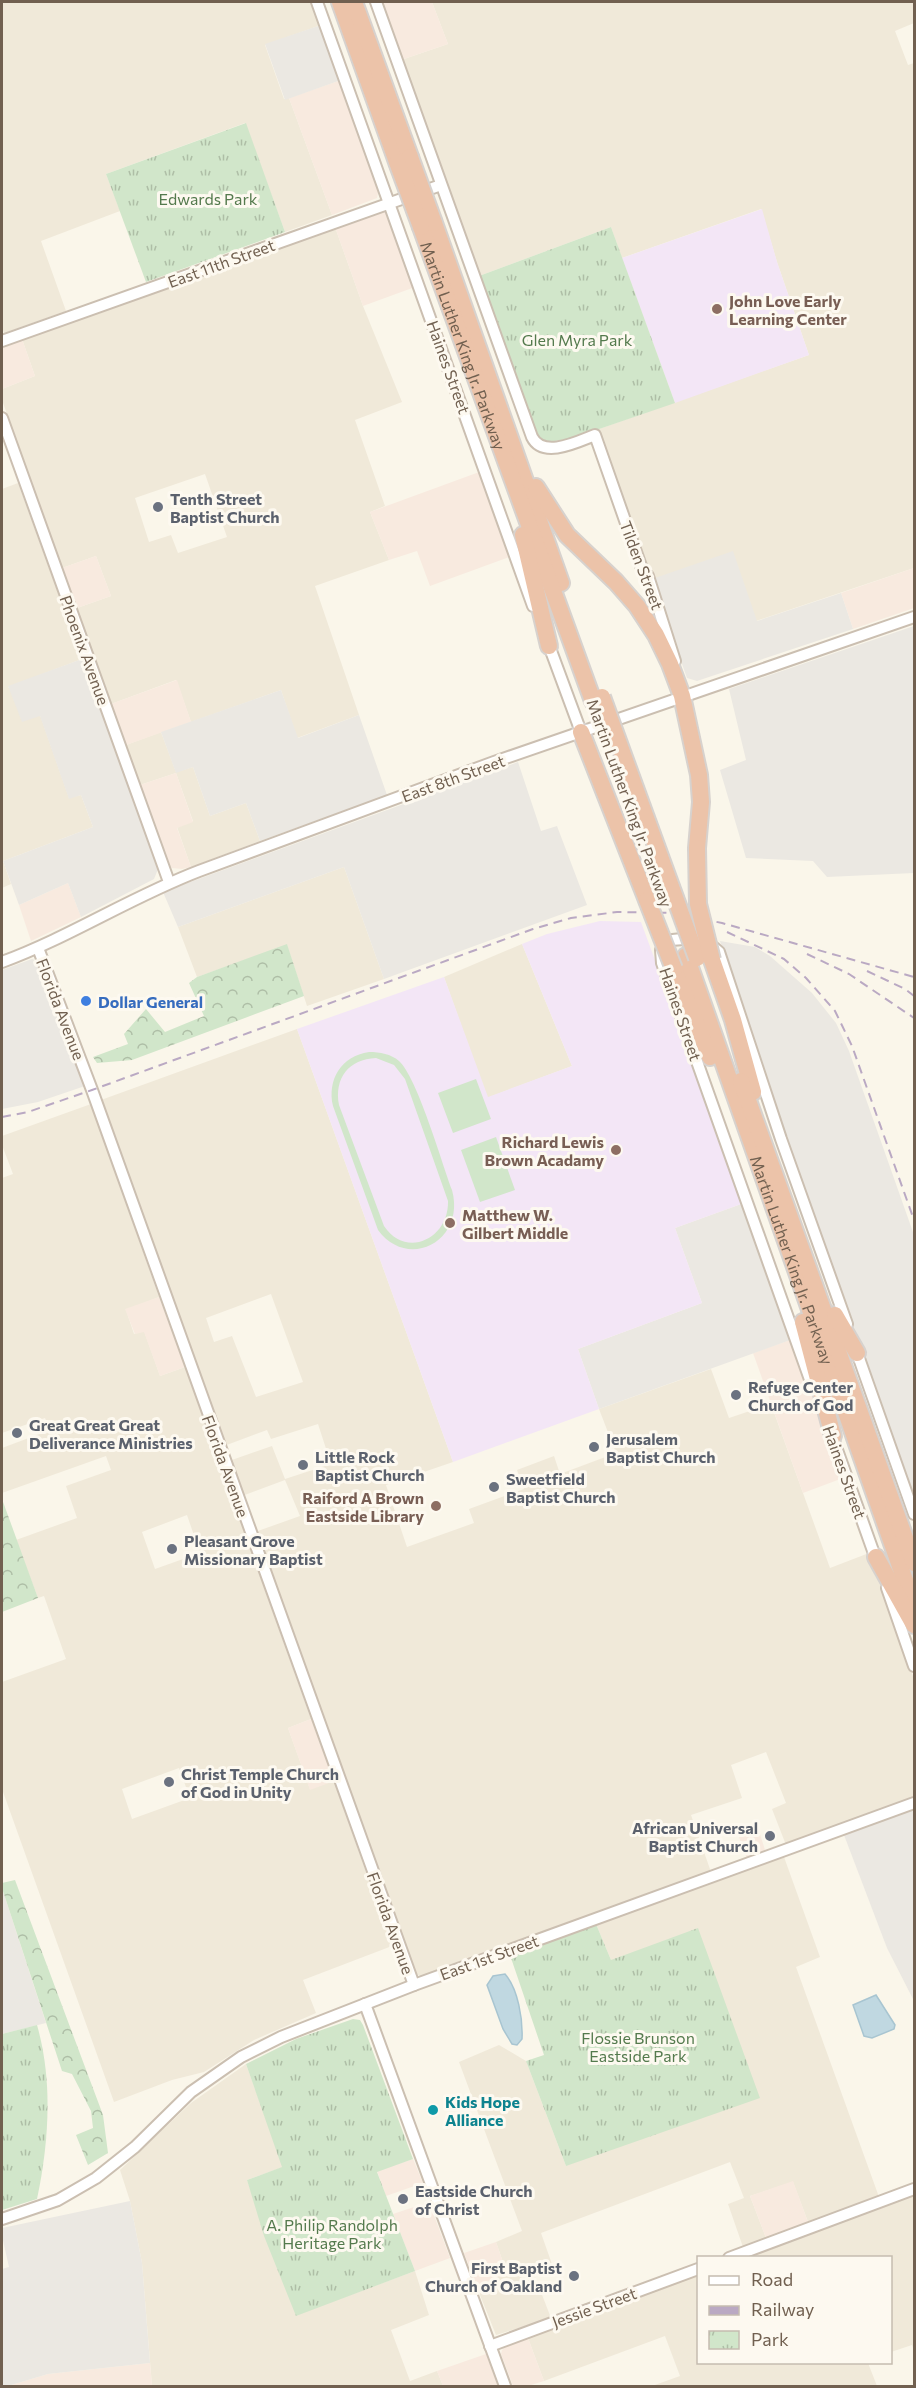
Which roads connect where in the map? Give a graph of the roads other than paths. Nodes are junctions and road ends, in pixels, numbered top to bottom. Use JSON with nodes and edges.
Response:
{"nodes":[{"id":1,"x":317,"y":2,"type":"edge"},
{"id":2,"x":340,"y":2,"type":"edge"},
{"id":3,"x":354,"y":2,"type":"edge"},
{"id":4,"x":376,"y":2,"type":"edge"},
{"id":5,"x":404,"y":160,"type":"junction"},
{"id":6,"x":441,"y":185,"type":"junction"},
{"id":7,"x":390,"y":203,"type":"junction"},
{"id":8,"x":428,"y":225,"type":"junction"},
{"id":9,"x":2,"y":341,"type":"edge"},
{"id":10,"x":2,"y":418,"type":"edge"},
{"id":11,"x":504,"y":422,"type":"junction"},
{"id":12,"x":511,"y":479,"type":"junction"},
{"id":13,"x":915,"y":617,"type":"edge"},
{"id":14,"x":549,"y":646,"type":"junction"},
{"id":15,"x":682,"y":696,"type":"junction"},
{"id":16,"x":598,"y":699,"type":"junction"},
{"id":17,"x":581,"y":732,"type":"junction"},
{"id":18,"x":169,"y":882,"type":"junction"},
{"id":19,"x":38,"y":948,"type":"junction"},
{"id":20,"x":698,"y":958,"type":"junction"},
{"id":21,"x":2,"y":962,"type":"edge"},
{"id":22,"x":767,"y":1192,"type":"junction"},
{"id":23,"x":781,"y":1231,"type":"junction"},
{"id":24,"x":803,"y":1249,"type":"junction"},
{"id":25,"x":857,"y":1353,"type":"junction"},
{"id":26,"x":833,"y":1436,"type":"junction"},
{"id":27,"x":915,"y":1514,"type":"edge"},
{"id":28,"x":876,"y":1557,"type":"junction"},
{"id":29,"x":915,"y":1563,"type":"edge"},
{"id":30,"x":915,"y":1606,"type":"edge"},
{"id":31,"x":915,"y":1625,"type":"edge"},
{"id":32,"x":915,"y":1666,"type":"edge"},
{"id":33,"x":915,"y":1803,"type":"edge"},
{"id":34,"x":414,"y":1985,"type":"junction"},
{"id":35,"x":365,"y":2004,"type":"junction"},
{"id":36,"x":915,"y":2189,"type":"edge"},
{"id":37,"x":2,"y":2219,"type":"edge"},
{"id":38,"x":734,"y":2256,"type":"edge"},
{"id":39,"x":697,"y":2270,"type":"edge"},
{"id":40,"x":490,"y":2346,"type":"junction"},
{"id":41,"x":505,"y":2386,"type":"edge"}],
"edges":[{"from":1,"to":7,"type":"street","name":"Haines Street"},
{"from":2,"to":5,"type":"highway","name":"Martin Luther King Jr. Parkway"},
{"from":3,"to":5,"type":"highway","name":"Martin Luther King Jr. Parkway"},
{"from":4,"to":6,"type":"street"},
{"from":5,"to":8,"type":"highway","name":"Martin Luther King Jr. Parkway","bridge":true},
{"from":6,"to":7,"type":"street","name":"East 11th Street"},
{"from":6,"to":15,"type":"street","name":"Tilden Street"},
{"from":7,"to":9,"type":"street","name":"East 11th Street"},
{"from":7,"to":14,"type":"street","name":"Haines Street"},
{"from":8,"to":11,"type":"highway","name":"Martin Luther King Jr. Parkway"},
{"from":8,"to":12,"type":"highway","name":"Martin Luther King Jr. Parkway"},
{"from":10,"to":18,"type":"street","name":"Phoenix Avenue"},
{"from":11,"to":15,"type":"highway"},
{"from":11,"to":16,"type":"highway","name":"Martin Luther King Jr. Parkway"},
{"from":12,"to":14,"type":"highway"},
{"from":12,"to":16,"type":"highway","name":"Martin Luther King Jr. Parkway"},
{"from":13,"to":15,"type":"street","name":"East 8th Street"},
{"from":14,"to":17,"type":"street","name":"Haines Street"},
{"from":15,"to":17,"type":"street","name":"East 8th Street"},
{"from":15,"to":20,"type":"highway","bridge":true},
{"from":16,"to":20,"type":"highway","name":"Martin Luther King Jr. Parkway"},
{"from":17,"to":18,"type":"street","name":"East 8th Street"},
{"from":17,"to":22,"type":"highway","bridge":true},
{"from":18,"to":19,"type":"street","name":"East 8th Street"},
{"from":19,"to":21,"type":"street","name":"East 8th Street"},
{"from":19,"to":34,"type":"street","name":"Florida Avenue"},
{"from":20,"to":22,"type":"highway","name":"Martin Luther King Jr. Parkway"},
{"from":20,"to":24,"type":"highway","name":"Martin Luther King Jr. Parkway"},
{"from":22,"to":23,"type":"highway","name":"Martin Luther King Jr. Parkway"},
{"from":23,"to":26,"type":"highway"},
{"from":23,"to":30,"type":"highway","name":"Martin Luther King Jr. Parkway"},
{"from":24,"to":25,"type":"highway"},
{"from":24,"to":29,"type":"highway","name":"Martin Luther King Jr. Parkway"},
{"from":25,"to":26,"type":"street","name":"Haines Street"},
{"from":25,"to":27,"type":"street","name":"Haines Street"},
{"from":26,"to":28,"type":"street","name":"Haines Street"},
{"from":28,"to":31,"type":"highway"},
{"from":28,"to":32,"type":"street","name":"Haines Street"},
{"from":33,"to":34,"type":"street","name":"East 1st Street"},
{"from":34,"to":35,"type":"street","name":"East 1st Street"},
{"from":35,"to":37,"type":"street","name":"East 1st Street"},
{"from":35,"to":40,"type":"street"},
{"from":36,"to":38,"type":"street"},
{"from":39,"to":40,"type":"street","name":"Jessie Street"},
{"from":40,"to":41,"type":"street"}]}
